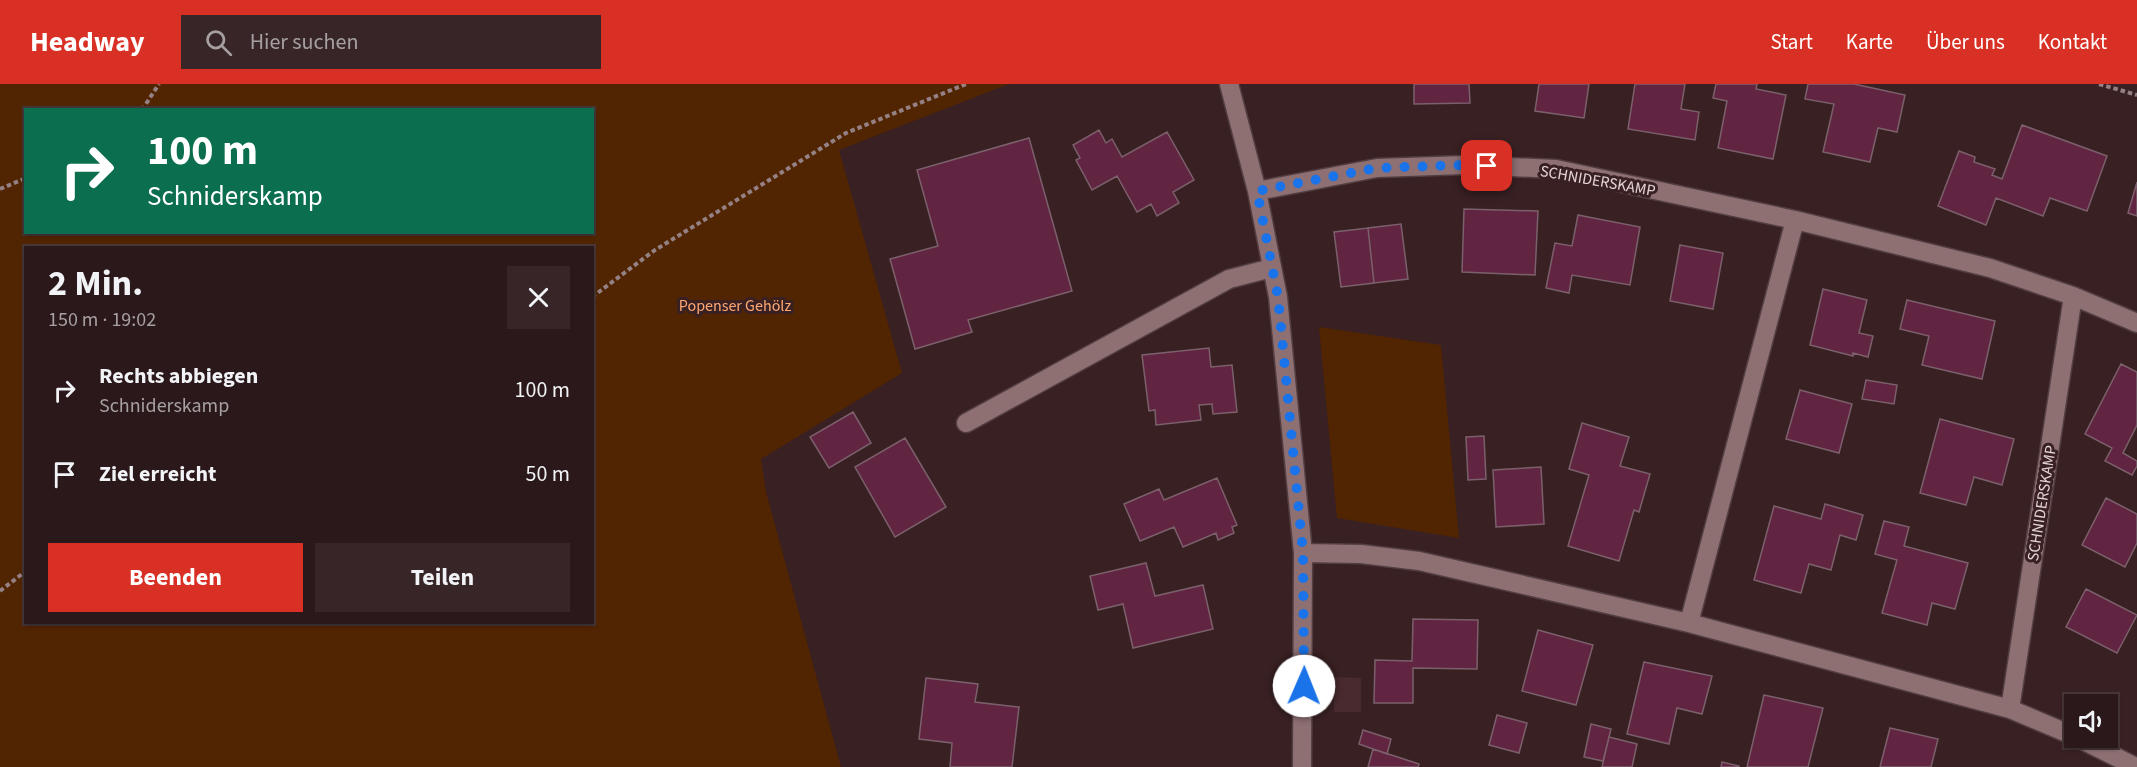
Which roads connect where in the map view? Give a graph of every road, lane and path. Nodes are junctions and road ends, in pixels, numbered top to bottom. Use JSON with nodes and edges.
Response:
{"nodes":[{"id":1,"x":159,"y":84,"type":"edge"},
{"id":2,"x":966,"y":84,"type":"edge"},
{"id":3,"x":1229,"y":84,"type":"edge"},
{"id":4,"x":2099,"y":84,"type":"edge"},
{"id":5,"x":2137,"y":95,"type":"edge"},
{"id":6,"x":143,"y":108,"type":"edge"},
{"id":7,"x":24,"y":179,"type":"edge"},
{"id":8,"x":0,"y":189,"type":"edge"},
{"id":9,"x":1257,"y":191,"type":"junction"},
{"id":10,"x":1796,"y":220,"type":"junction"},
{"id":11,"x":1272,"y":268,"type":"junction"},
{"id":12,"x":594,"y":296,"type":"edge"},
{"id":13,"x":2073,"y":296,"type":"junction"},
{"id":14,"x":2137,"y":323,"type":"edge"},
{"id":15,"x":966,"y":423,"type":"dead end"},
{"id":16,"x":1303,"y":553,"type":"junction"},
{"id":17,"x":24,"y":573,"type":"edge"},
{"id":18,"x":0,"y":591,"type":"edge"},
{"id":19,"x":1689,"y":623,"type":"junction"},
{"id":20,"x":2010,"y":709,"type":"junction"},
{"id":21,"x":2064,"y":732,"type":"edge"},
{"id":22,"x":2098,"y":748,"type":"edge"},
{"id":23,"x":1302,"y":767,"type":"edge"},
{"id":24,"x":2136,"y":767,"type":"edge"}],
"edges":[{"from":1,"to":6,"type":"path"},
{"from":2,"to":12,"type":"path"},
{"from":3,"to":9,"type":"street"},
{"from":4,"to":5,"type":"path"},
{"from":7,"to":8,"type":"path"},
{"from":9,"to":10,"type":"street","name":"SCHNIDERSKAMP"},
{"from":9,"to":11,"type":"street"},
{"from":10,"to":13,"type":"street","name":"SCHNIDERSKAMP"},
{"from":10,"to":19,"type":"street"},
{"from":11,"to":15,"type":"street"},
{"from":11,"to":16,"type":"street"},
{"from":13,"to":14,"type":"street","name":"SCHNIDERSKAMP"},
{"from":13,"to":20,"type":"street","name":"SCHNIDERSKAMP"},
{"from":16,"to":19,"type":"street"},
{"from":16,"to":23,"type":"street"},
{"from":17,"to":18,"type":"path"},
{"from":19,"to":20,"type":"street"},
{"from":20,"to":21,"type":"street"},
{"from":22,"to":24,"type":"street"}]}
